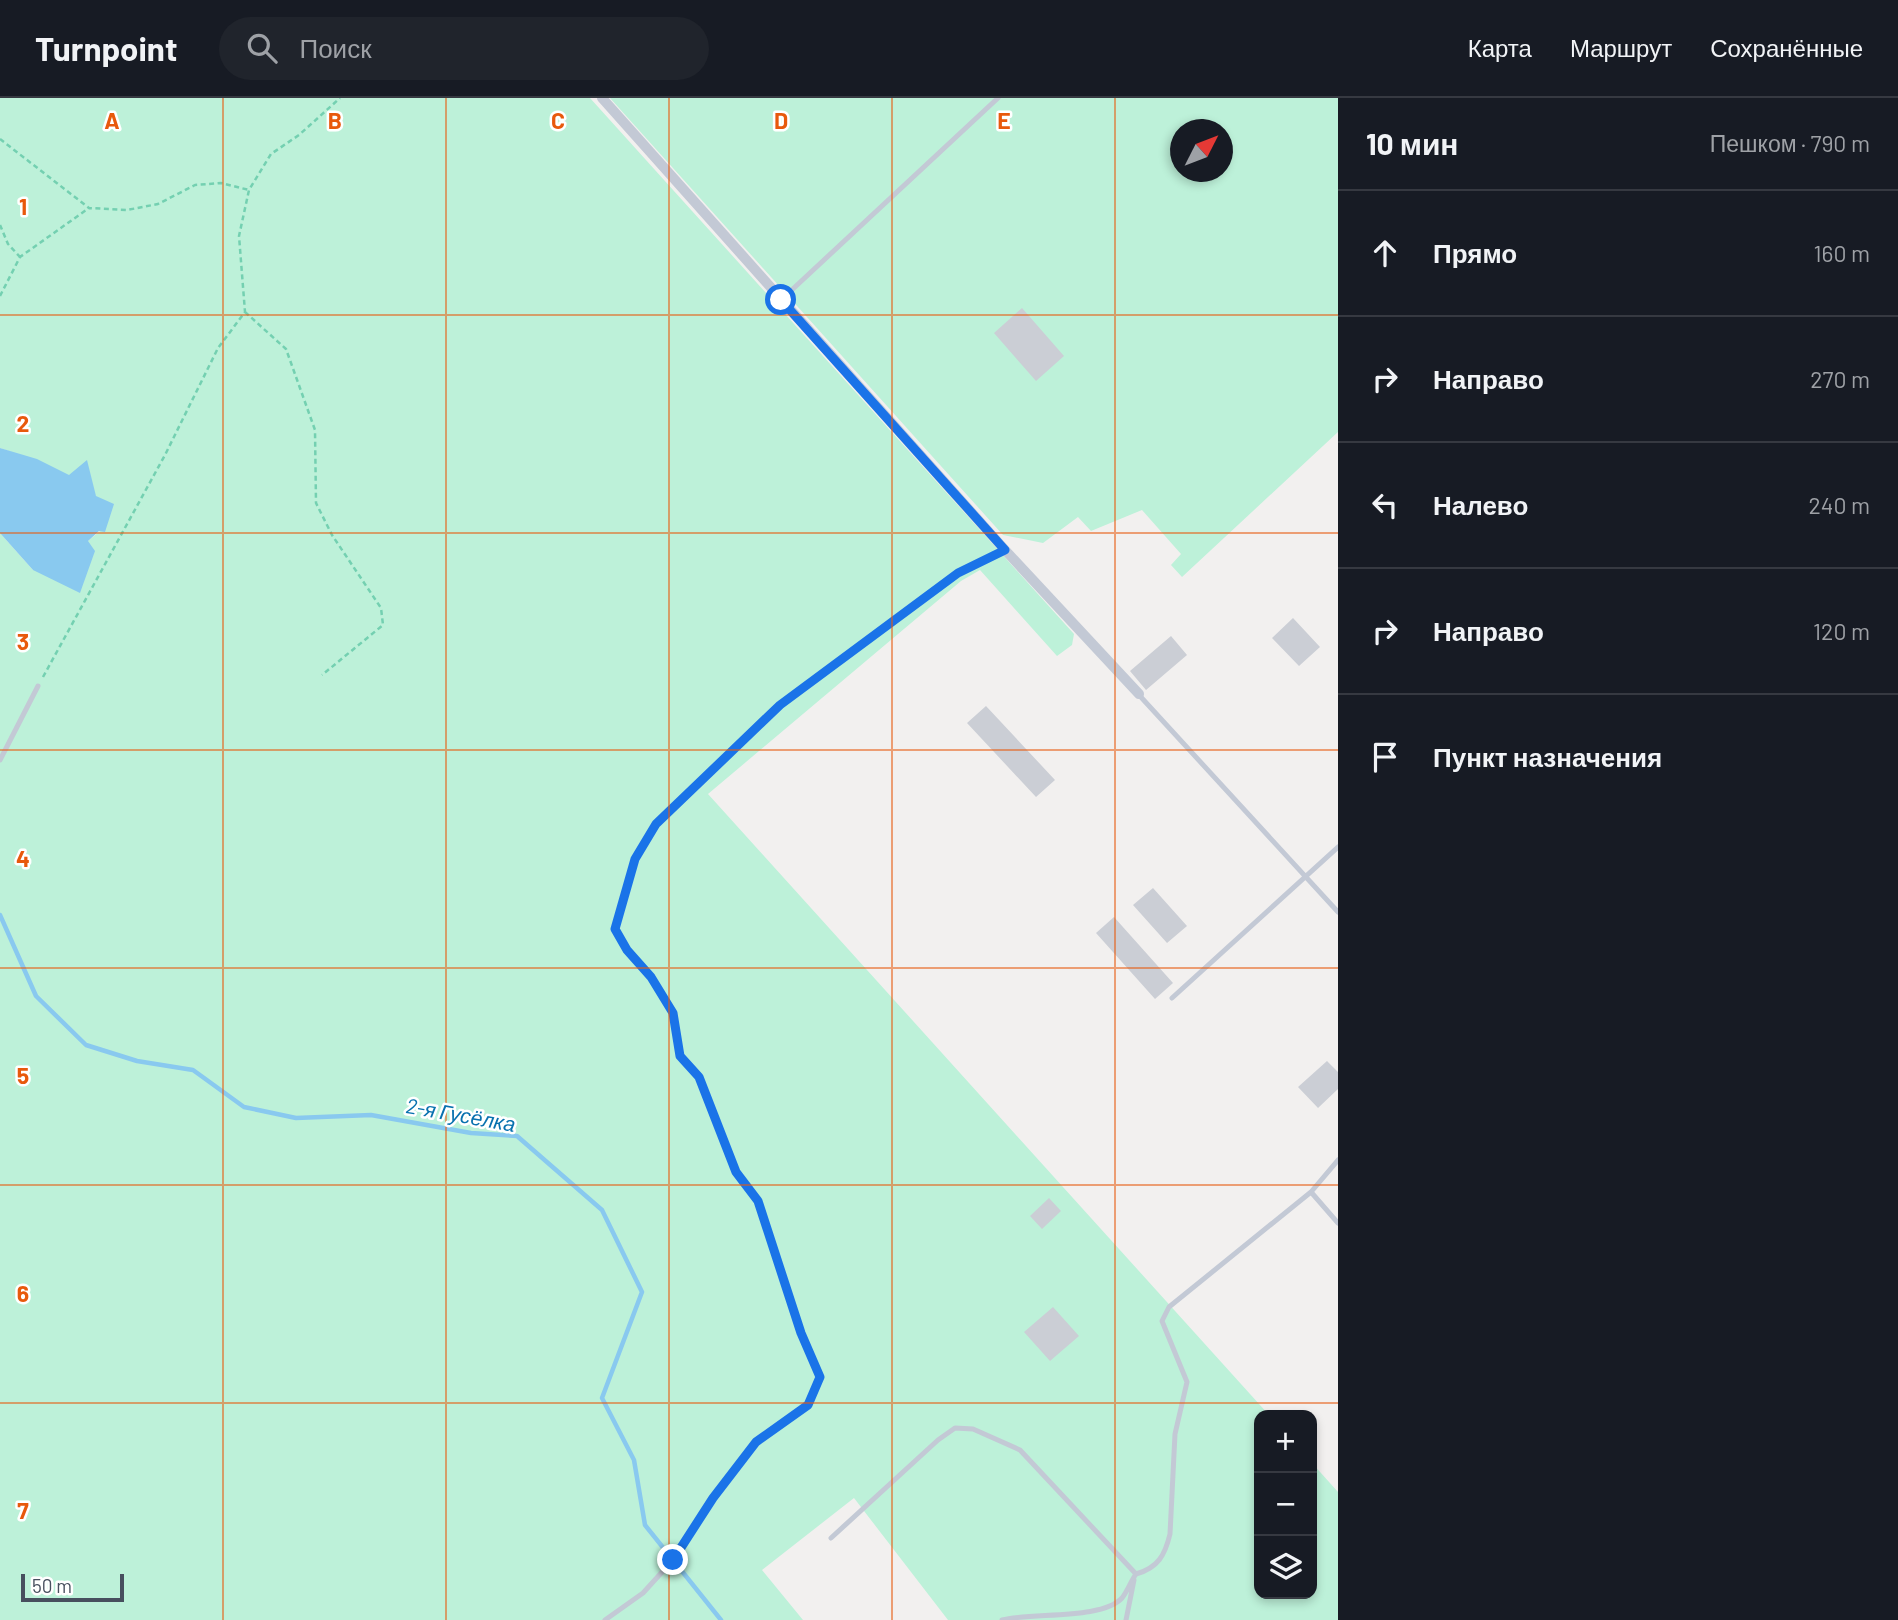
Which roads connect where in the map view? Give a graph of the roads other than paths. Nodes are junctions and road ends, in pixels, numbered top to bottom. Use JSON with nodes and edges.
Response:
{"nodes":[{"id":1,"x":602,"y":98,"type":"edge"},
{"id":2,"x":998,"y":98,"type":"edge"},
{"id":3,"x":781,"y":300,"type":"junction"},
{"id":4,"x":1005,"y":550,"type":"junction"},
{"id":5,"x":38,"y":686,"type":"road end"},
{"id":6,"x":1139,"y":694,"type":"joint"},
{"id":7,"x":0,"y":760,"type":"edge"},
{"id":8,"x":1338,"y":846,"type":"edge"},
{"id":9,"x":1306,"y":875,"type":"junction"},
{"id":10,"x":1338,"y":912,"type":"edge"},
{"id":11,"x":1172,"y":998,"type":"dead end"},
{"id":12,"x":1338,"y":1160,"type":"edge"},
{"id":13,"x":1311,"y":1192,"type":"junction"},
{"id":14,"x":1338,"y":1223,"type":"edge"},
{"id":15,"x":831,"y":1538,"type":"dead end"},
{"id":16,"x":1136,"y":1574,"type":"junction"},
{"id":17,"x":605,"y":1620,"type":"edge"},
{"id":18,"x":1002,"y":1620,"type":"edge"},
{"id":19,"x":1126,"y":1620,"type":"edge"}],
"edges":[{"from":1,"to":3,"type":"street"},
{"from":2,"to":3,"type":"lane"},
{"from":3,"to":4,"type":"street"},
{"from":4,"to":6,"type":"street"},
{"from":4,"to":17,"type":"lane"},
{"from":5,"to":7,"type":"lane"},
{"from":6,"to":9,"type":"lane"},
{"from":8,"to":9,"type":"lane"},
{"from":9,"to":10,"type":"lane"},
{"from":9,"to":11,"type":"lane"},
{"from":12,"to":13,"type":"lane"},
{"from":13,"to":14,"type":"lane"},
{"from":13,"to":16,"type":"lane"},
{"from":15,"to":16,"type":"lane"},
{"from":16,"to":18,"type":"lane"},
{"from":16,"to":19,"type":"lane"}]}
